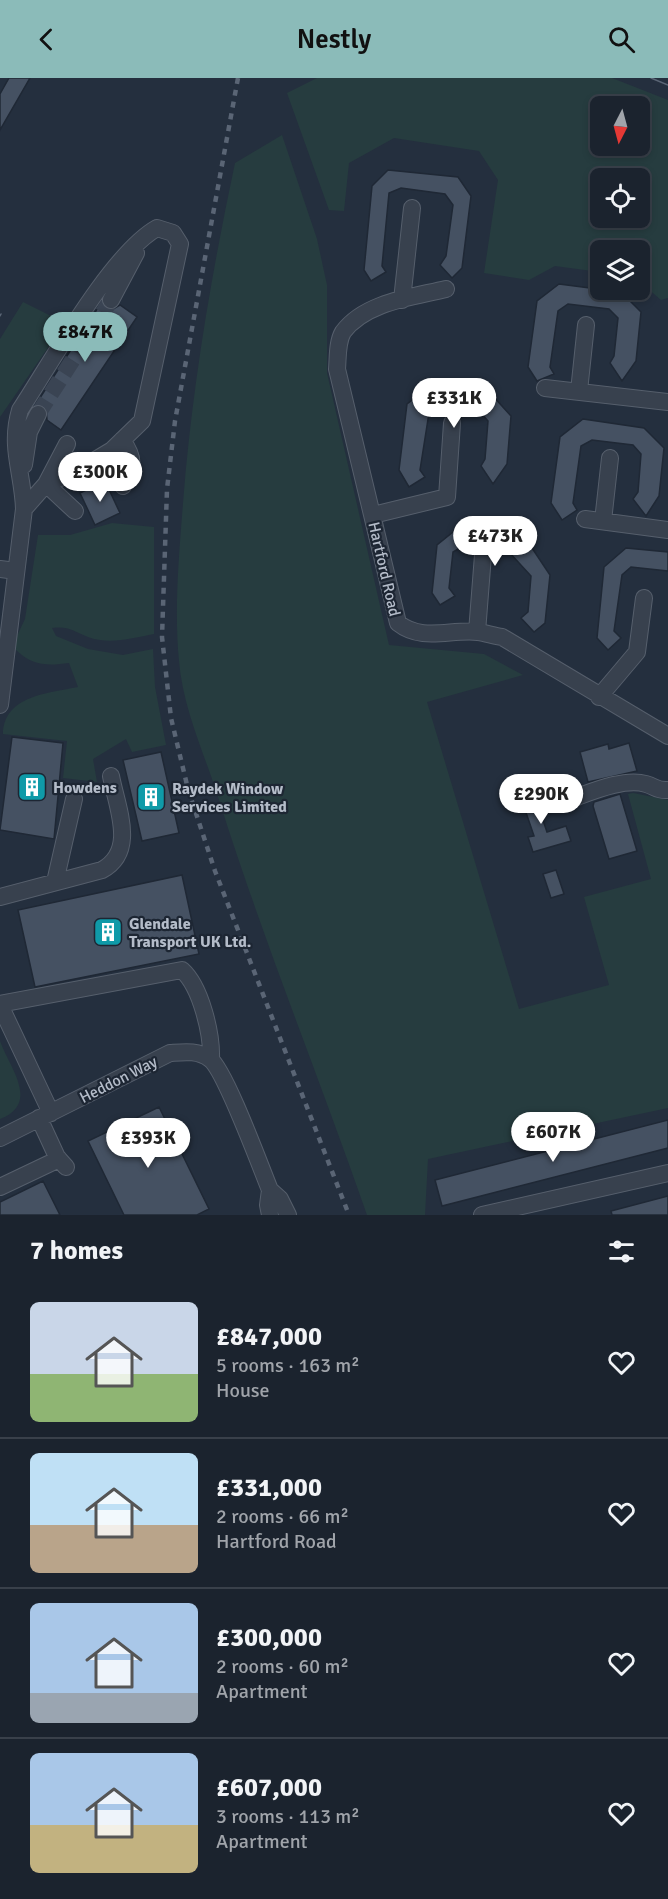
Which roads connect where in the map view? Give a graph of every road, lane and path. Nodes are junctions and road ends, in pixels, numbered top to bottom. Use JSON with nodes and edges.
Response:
{"nodes":[{"id":1,"x":412,"y":208,"type":"dead end"},
{"id":2,"x":144,"y":236,"type":"junction"},
{"id":3,"x":446,"y":289,"type":"dead end"},
{"id":4,"x":111,"y":300,"type":"tunnel mouth"},
{"id":5,"x":402,"y":300,"type":"junction"},
{"id":6,"x":586,"y":325,"type":"dead end"},
{"id":7,"x":545,"y":388,"type":"dead end"},
{"id":8,"x":579,"y":391,"type":"junction"},
{"id":9,"x":668,"y":402,"type":"edge"},
{"id":10,"x":38,"y":414,"type":"tunnel mouth"},
{"id":11,"x":452,"y":423,"type":"dead end"},
{"id":12,"x":122,"y":440,"type":"junction"},
{"id":13,"x":67,"y":444,"type":"dead end"},
{"id":14,"x":610,"y":458,"type":"dead end"},
{"id":15,"x":46,"y":484,"type":"junction"},
{"id":16,"x":123,"y":486,"type":"dead end"},
{"id":17,"x":23,"y":487,"type":"junction"},
{"id":18,"x":24,"y":509,"type":"junction"},
{"id":19,"x":75,"y":511,"type":"dead end"},
{"id":20,"x":373,"y":515,"type":"junction"},
{"id":21,"x":585,"y":519,"type":"dead end"},
{"id":22,"x":603,"y":521,"type":"junction"},
{"id":23,"x":668,"y":530,"type":"edge"},
{"id":24,"x":483,"y":555,"type":"dead end"},
{"id":25,"x":8,"y":570,"type":"edge"},
{"id":26,"x":644,"y":598,"type":"dead end"},
{"id":27,"x":477,"y":632,"type":"junction"},
{"id":28,"x":599,"y":697,"type":"junction"},
{"id":29,"x":0,"y":705,"type":"edge"},
{"id":30,"x":668,"y":736,"type":"edge"},
{"id":31,"x":111,"y":776,"type":"dead end"},
{"id":32,"x":668,"y":790,"type":"edge"},
{"id":33,"x":577,"y":797,"type":"dead end"},
{"id":34,"x":74,"y":799,"type":"dead end"},
{"id":35,"x":55,"y":882,"type":"junction"},
{"id":36,"x":0,"y":897,"type":"edge"},
{"id":37,"x":0,"y":1004,"type":"edge"},
{"id":38,"x":212,"y":1059,"type":"junction"},
{"id":39,"x":45,"y":1116,"type":"junction"},
{"id":40,"x":0,"y":1137,"type":"edge"},
{"id":41,"x":668,"y":1173,"type":"edge"},
{"id":42,"x":0,"y":1187,"type":"edge"},
{"id":43,"x":270,"y":1190,"type":"junction"},
{"id":44,"x":270,"y":1215,"type":"edge"},
{"id":45,"x":288,"y":1215,"type":"edge"},
{"id":46,"x":482,"y":1215,"type":"edge"}],
"edges":[{"from":1,"to":5,"type":"street"},
{"from":2,"to":4,"type":"street"},
{"from":2,"to":12,"type":"street"},
{"from":2,"to":17,"type":"street"},
{"from":3,"to":5,"type":"street","name":"Hartford Road"},
{"from":5,"to":20,"type":"street","name":"Hartford Road"},
{"from":6,"to":8,"type":"street"},
{"from":7,"to":8,"type":"street"},
{"from":8,"to":9,"type":"street"},
{"from":10,"to":17,"type":"street"},
{"from":11,"to":20,"type":"street"},
{"from":12,"to":15,"type":"street"},
{"from":12,"to":16,"type":"street"},
{"from":13,"to":15,"type":"street"},
{"from":14,"to":22,"type":"street"},
{"from":15,"to":18,"type":"street"},
{"from":15,"to":19,"type":"street"},
{"from":17,"to":18,"type":"street"},
{"from":18,"to":25,"type":"street"},
{"from":20,"to":27,"type":"street","name":"Hartford Road"},
{"from":21,"to":22,"type":"street"},
{"from":22,"to":23,"type":"street"},
{"from":24,"to":27,"type":"street"},
{"from":25,"to":29,"type":"street"},
{"from":26,"to":28,"type":"street"},
{"from":27,"to":28,"type":"street","name":"Hartford Road"},
{"from":28,"to":30,"type":"street","name":"Hartford Road"},
{"from":31,"to":35,"type":"street"},
{"from":32,"to":33,"type":"street"},
{"from":34,"to":35,"type":"street"},
{"from":35,"to":36,"type":"street"},
{"from":37,"to":38,"type":"street"},
{"from":37,"to":39,"type":"street"},
{"from":38,"to":39,"type":"street","name":"Heddon Way"},
{"from":38,"to":43,"type":"street"},
{"from":39,"to":40,"type":"street","name":"Heddon Way"},
{"from":39,"to":42,"type":"street"},
{"from":41,"to":46,"type":"street"},
{"from":43,"to":44,"type":"street"},
{"from":43,"to":45,"type":"street"}]}
